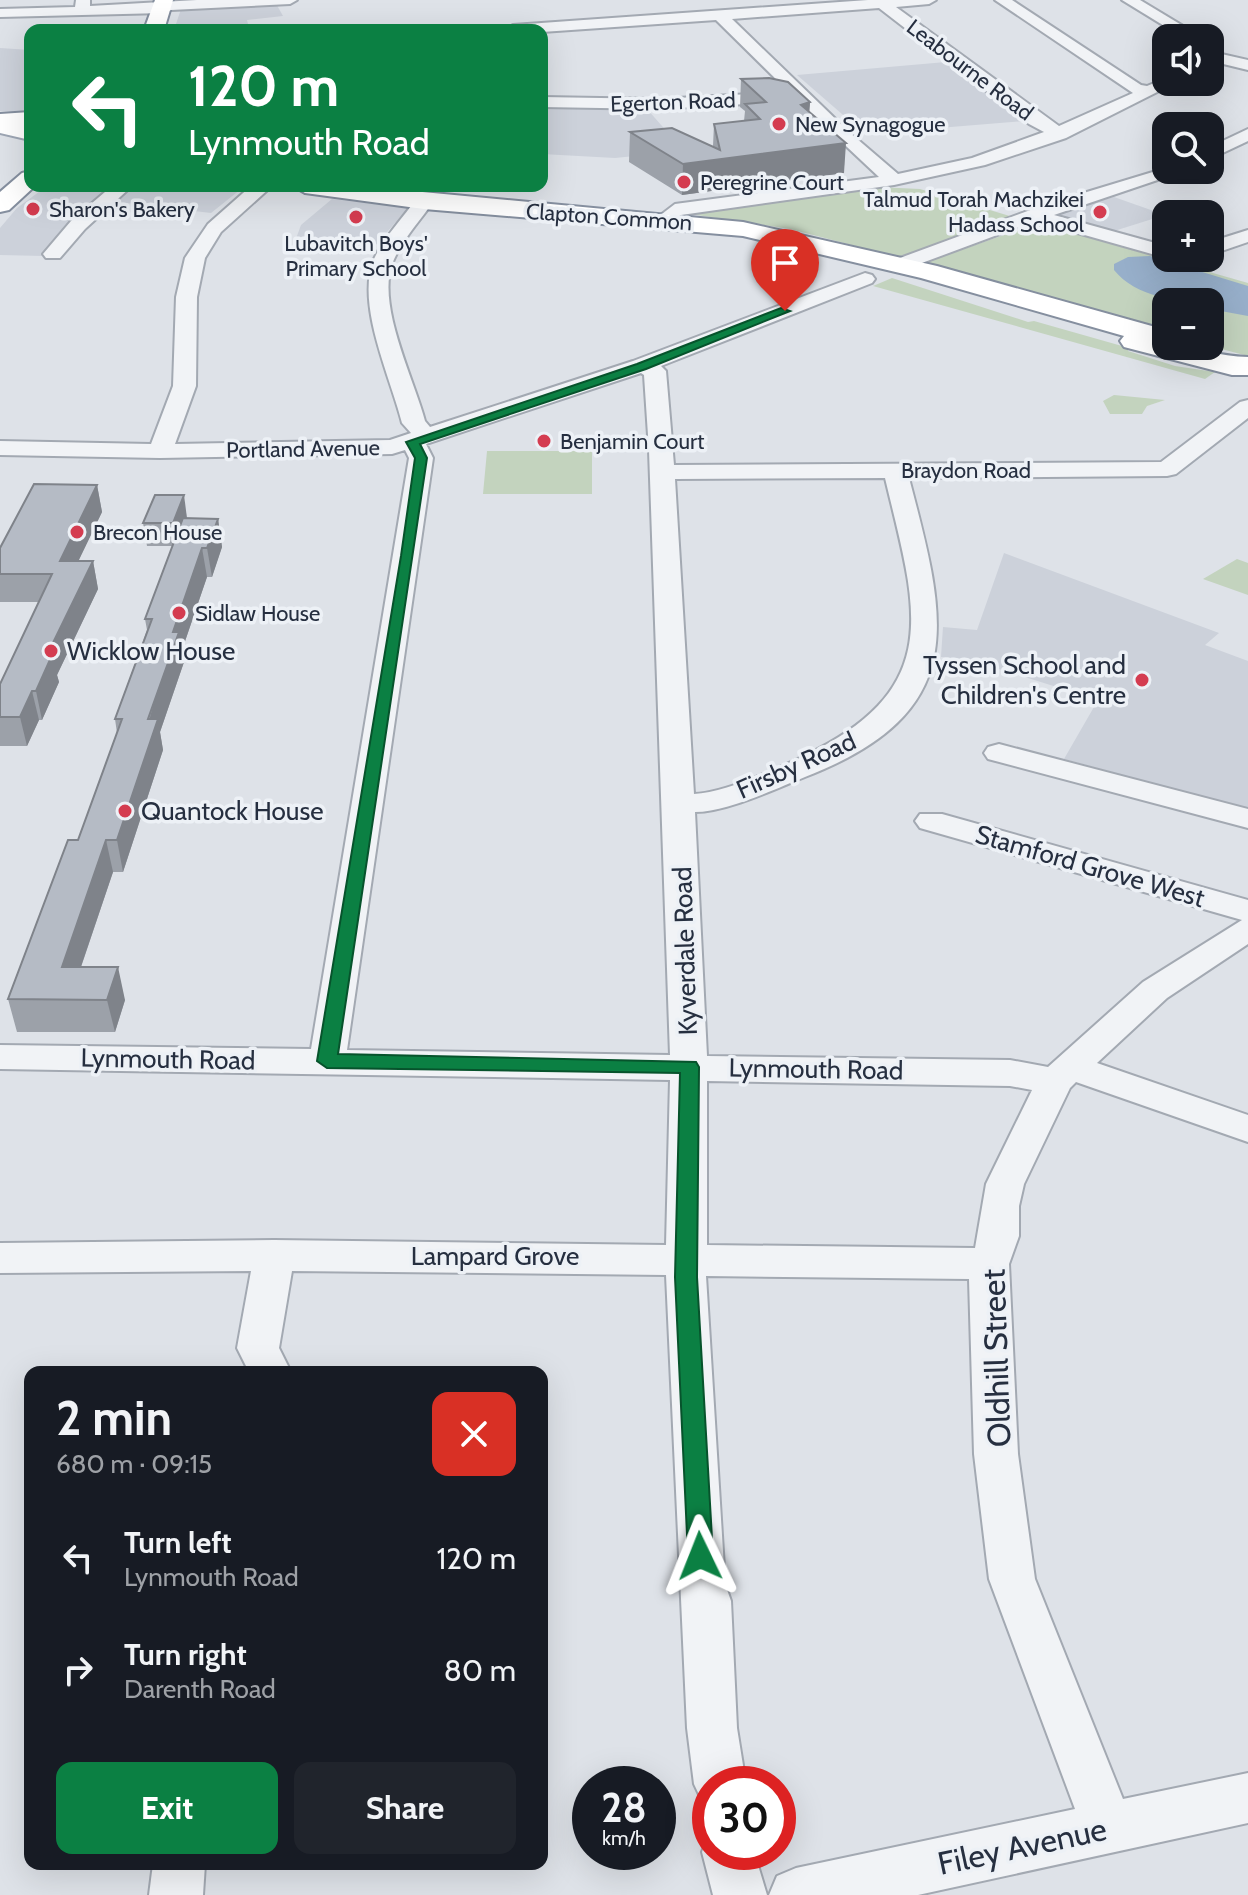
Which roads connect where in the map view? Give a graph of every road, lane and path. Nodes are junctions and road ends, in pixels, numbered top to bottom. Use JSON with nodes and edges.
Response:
{"nodes":[{"id":1,"x":290,"y":0,"type":"edge"},
{"id":2,"x":929,"y":0,"type":"edge"},
{"id":3,"x":1002,"y":0,"type":"edge"},
{"id":4,"x":1129,"y":0,"type":"edge"},
{"id":5,"x":882,"y":3,"type":"junction"},
{"id":6,"x":164,"y":5,"type":"edge"},
{"id":7,"x":82,"y":6,"type":"edge"},
{"id":8,"x":0,"y":13,"type":"edge"},
{"id":9,"x":721,"y":16,"type":"junction"},
{"id":10,"x":72,"y":24,"type":"edge"},
{"id":11,"x":156,"y":24,"type":"edge"},
{"id":12,"x":1171,"y":24,"type":"edge"},
{"id":13,"x":0,"y":27,"type":"edge"},
{"id":14,"x":548,"y":28,"type":"edge"},
{"id":15,"x":17,"y":30,"type":"dead end"},
{"id":16,"x":1224,"y":59,"type":"edge"},
{"id":17,"x":1248,"y":65,"type":"edge"},
{"id":18,"x":1152,"y":90,"type":"edge"},
{"id":19,"x":1148,"y":92,"type":"junction"},
{"id":20,"x":805,"y":96,"type":"junction"},
{"id":21,"x":548,"y":102,"type":"edge"},
{"id":22,"x":24,"y":121,"type":"edge"},
{"id":23,"x":1,"y":122,"type":"edge"},
{"id":24,"x":24,"y":131,"type":"edge"},
{"id":25,"x":1060,"y":134,"type":"junction"},
{"id":26,"x":1248,"y":134,"type":"edge"},
{"id":27,"x":1224,"y":147,"type":"edge"},
{"id":28,"x":24,"y":162,"type":"edge"},
{"id":29,"x":1152,"y":178,"type":"edge"},
{"id":30,"x":894,"y":180,"type":"junction"},
{"id":31,"x":24,"y":181,"type":"edge"},
{"id":32,"x":115,"y":192,"type":"edge"},
{"id":33,"x":254,"y":192,"type":"edge"},
{"id":34,"x":350,"y":192,"type":"edge"},
{"id":35,"x":3,"y":193,"type":"edge"},
{"id":36,"x":424,"y":202,"type":"junction"},
{"id":37,"x":1033,"y":215,"type":"junction"},
{"id":38,"x":664,"y":220,"type":"junction"},
{"id":39,"x":1248,"y":236,"type":"edge"},
{"id":40,"x":1224,"y":244,"type":"edge"},
{"id":41,"x":1152,"y":248,"type":"edge"},
{"id":42,"x":53,"y":254,"type":"dead end"},
{"id":43,"x":902,"y":268,"type":"junction"},
{"id":44,"x":865,"y":279,"type":"dead end"},
{"id":45,"x":1152,"y":335,"type":"edge"},
{"id":46,"x":1224,"y":356,"type":"edge"},
{"id":47,"x":641,"y":366,"type":"junction"},
{"id":48,"x":1248,"y":366,"type":"edge"},
{"id":49,"x":1248,"y":407,"type":"edge"},
{"id":50,"x":419,"y":439,"type":"junction"},
{"id":51,"x":0,"y":448,"type":"edge"},
{"id":52,"x":160,"y":451,"type":"junction"},
{"id":53,"x":895,"y":471,"type":"junction"},
{"id":54,"x":662,"y":472,"type":"junction"},
{"id":55,"x":999,"y":753,"type":"dead end"},
{"id":56,"x":680,"y":803,"type":"junction"},
{"id":57,"x":1248,"y":819,"type":"edge"},
{"id":58,"x":931,"y":821,"type":"dead end"},
{"id":59,"x":1248,"y":911,"type":"edge"},
{"id":60,"x":1248,"y":929,"type":"edge"},
{"id":61,"x":0,"y":1057,"type":"edge"},
{"id":62,"x":327,"y":1061,"type":"junction"},
{"id":63,"x":689,"y":1067,"type":"junction"},
{"id":64,"x":1062,"y":1074,"type":"junction"},
{"id":65,"x":1248,"y":1129,"type":"edge"},
{"id":66,"x":274,"y":1255,"type":"junction"},
{"id":67,"x":0,"y":1258,"type":"edge"},
{"id":68,"x":686,"y":1258,"type":"junction"},
{"id":69,"x":989,"y":1264,"type":"junction"},
{"id":70,"x":267,"y":1366,"type":"edge"},
{"id":71,"x":717,"y":1766,"type":"edge"},
{"id":72,"x":1248,"y":1798,"type":"edge"},
{"id":73,"x":1108,"y":1827,"type":"junction"},
{"id":74,"x":178,"y":1870,"type":"edge"},
{"id":75,"x":733,"y":1870,"type":"edge"},
{"id":76,"x":176,"y":1895,"type":"edge"},
{"id":77,"x":740,"y":1895,"type":"edge"},
{"id":78,"x":796,"y":1895,"type":"edge"}],
"edges":[{"from":1,"to":6,"type":"street"},
{"from":2,"to":5,"type":"street"},
{"from":3,"to":19,"type":"street"},
{"from":4,"to":12,"type":"street"},
{"from":5,"to":9,"type":"street"},
{"from":5,"to":25,"type":"street","name":"Leabourne Road"},
{"from":6,"to":7,"type":"street"},
{"from":6,"to":11,"type":"main road"},
{"from":7,"to":8,"type":"street"},
{"from":7,"to":10,"type":"street"},
{"from":9,"to":14,"type":"street"},
{"from":9,"to":20,"type":"street"},
{"from":13,"to":15,"type":"street"},
{"from":16,"to":17,"type":"street"},
{"from":18,"to":19,"type":"street"},
{"from":19,"to":25,"type":"street"},
{"from":20,"to":21,"type":"street","name":"Egerton Road"},
{"from":20,"to":30,"type":"street"},
{"from":22,"to":23,"type":"main road"},
{"from":23,"to":24,"type":"main road"},
{"from":25,"to":30,"type":"street"},
{"from":26,"to":27,"type":"street"},
{"from":28,"to":35,"type":"main road"},
{"from":29,"to":37,"type":"street"},
{"from":30,"to":38,"type":"street"},
{"from":31,"to":35,"type":"main road"},
{"from":32,"to":42,"type":"street"},
{"from":33,"to":52,"type":"street"},
{"from":34,"to":36,"type":"main road","name":"Clapton Common"},
{"from":36,"to":38,"type":"main road","name":"Clapton Common"},
{"from":36,"to":50,"type":"street"},
{"from":37,"to":41,"type":"street"},
{"from":37,"to":43,"type":"street"},
{"from":38,"to":43,"type":"main road","name":"Clapton Common"},
{"from":39,"to":40,"type":"street"},
{"from":43,"to":45,"type":"main road","name":"Clapton Common"},
{"from":43,"to":48,"type":"main road","name":"Clapton Common"},
{"from":44,"to":47,"type":"street","name":"Portland Avenue"},
{"from":46,"to":48,"type":"main road","name":"Clapton Common"},
{"from":47,"to":50,"type":"street","name":"Portland Avenue"},
{"from":47,"to":54,"type":"street","name":"Kyverdale Road"},
{"from":49,"to":53,"type":"street","name":"Braydon Road"},
{"from":50,"to":52,"type":"street","name":"Portland Avenue"},
{"from":50,"to":62,"type":"street"},
{"from":51,"to":52,"type":"street","name":"Portland Avenue"},
{"from":53,"to":54,"type":"street","name":"Braydon Road"},
{"from":53,"to":56,"type":"street","name":"Firsby Road"},
{"from":54,"to":56,"type":"street","name":"Kyverdale Road"},
{"from":55,"to":57,"type":"street"},
{"from":56,"to":63,"type":"street","name":"Kyverdale Road"},
{"from":58,"to":59,"type":"street","name":"Stamford Grove West"},
{"from":60,"to":64,"type":"street","name":"Oldhill Street"},
{"from":61,"to":62,"type":"street","name":"Lynmouth Road"},
{"from":62,"to":63,"type":"street","name":"Lynmouth Road"},
{"from":63,"to":64,"type":"street","name":"Lynmouth Road"},
{"from":63,"to":68,"type":"street","name":"Kyverdale Road"},
{"from":64,"to":65,"type":"street","name":"Lynmouth Road"},
{"from":64,"to":69,"type":"street","name":"Oldhill Street"},
{"from":66,"to":67,"type":"street","name":"Lampard Grove"},
{"from":66,"to":68,"type":"street","name":"Lampard Grove"},
{"from":66,"to":70,"type":"street"},
{"from":68,"to":69,"type":"street","name":"Lampard Grove"},
{"from":68,"to":71,"type":"street","name":"Kyverdale Road"},
{"from":69,"to":73,"type":"street","name":"Oldhill Street"},
{"from":72,"to":73,"type":"street","name":"Filey Avenue"},
{"from":73,"to":78,"type":"street","name":"Filey Avenue"},
{"from":74,"to":76,"type":"street"},
{"from":75,"to":77,"type":"street"}]}
